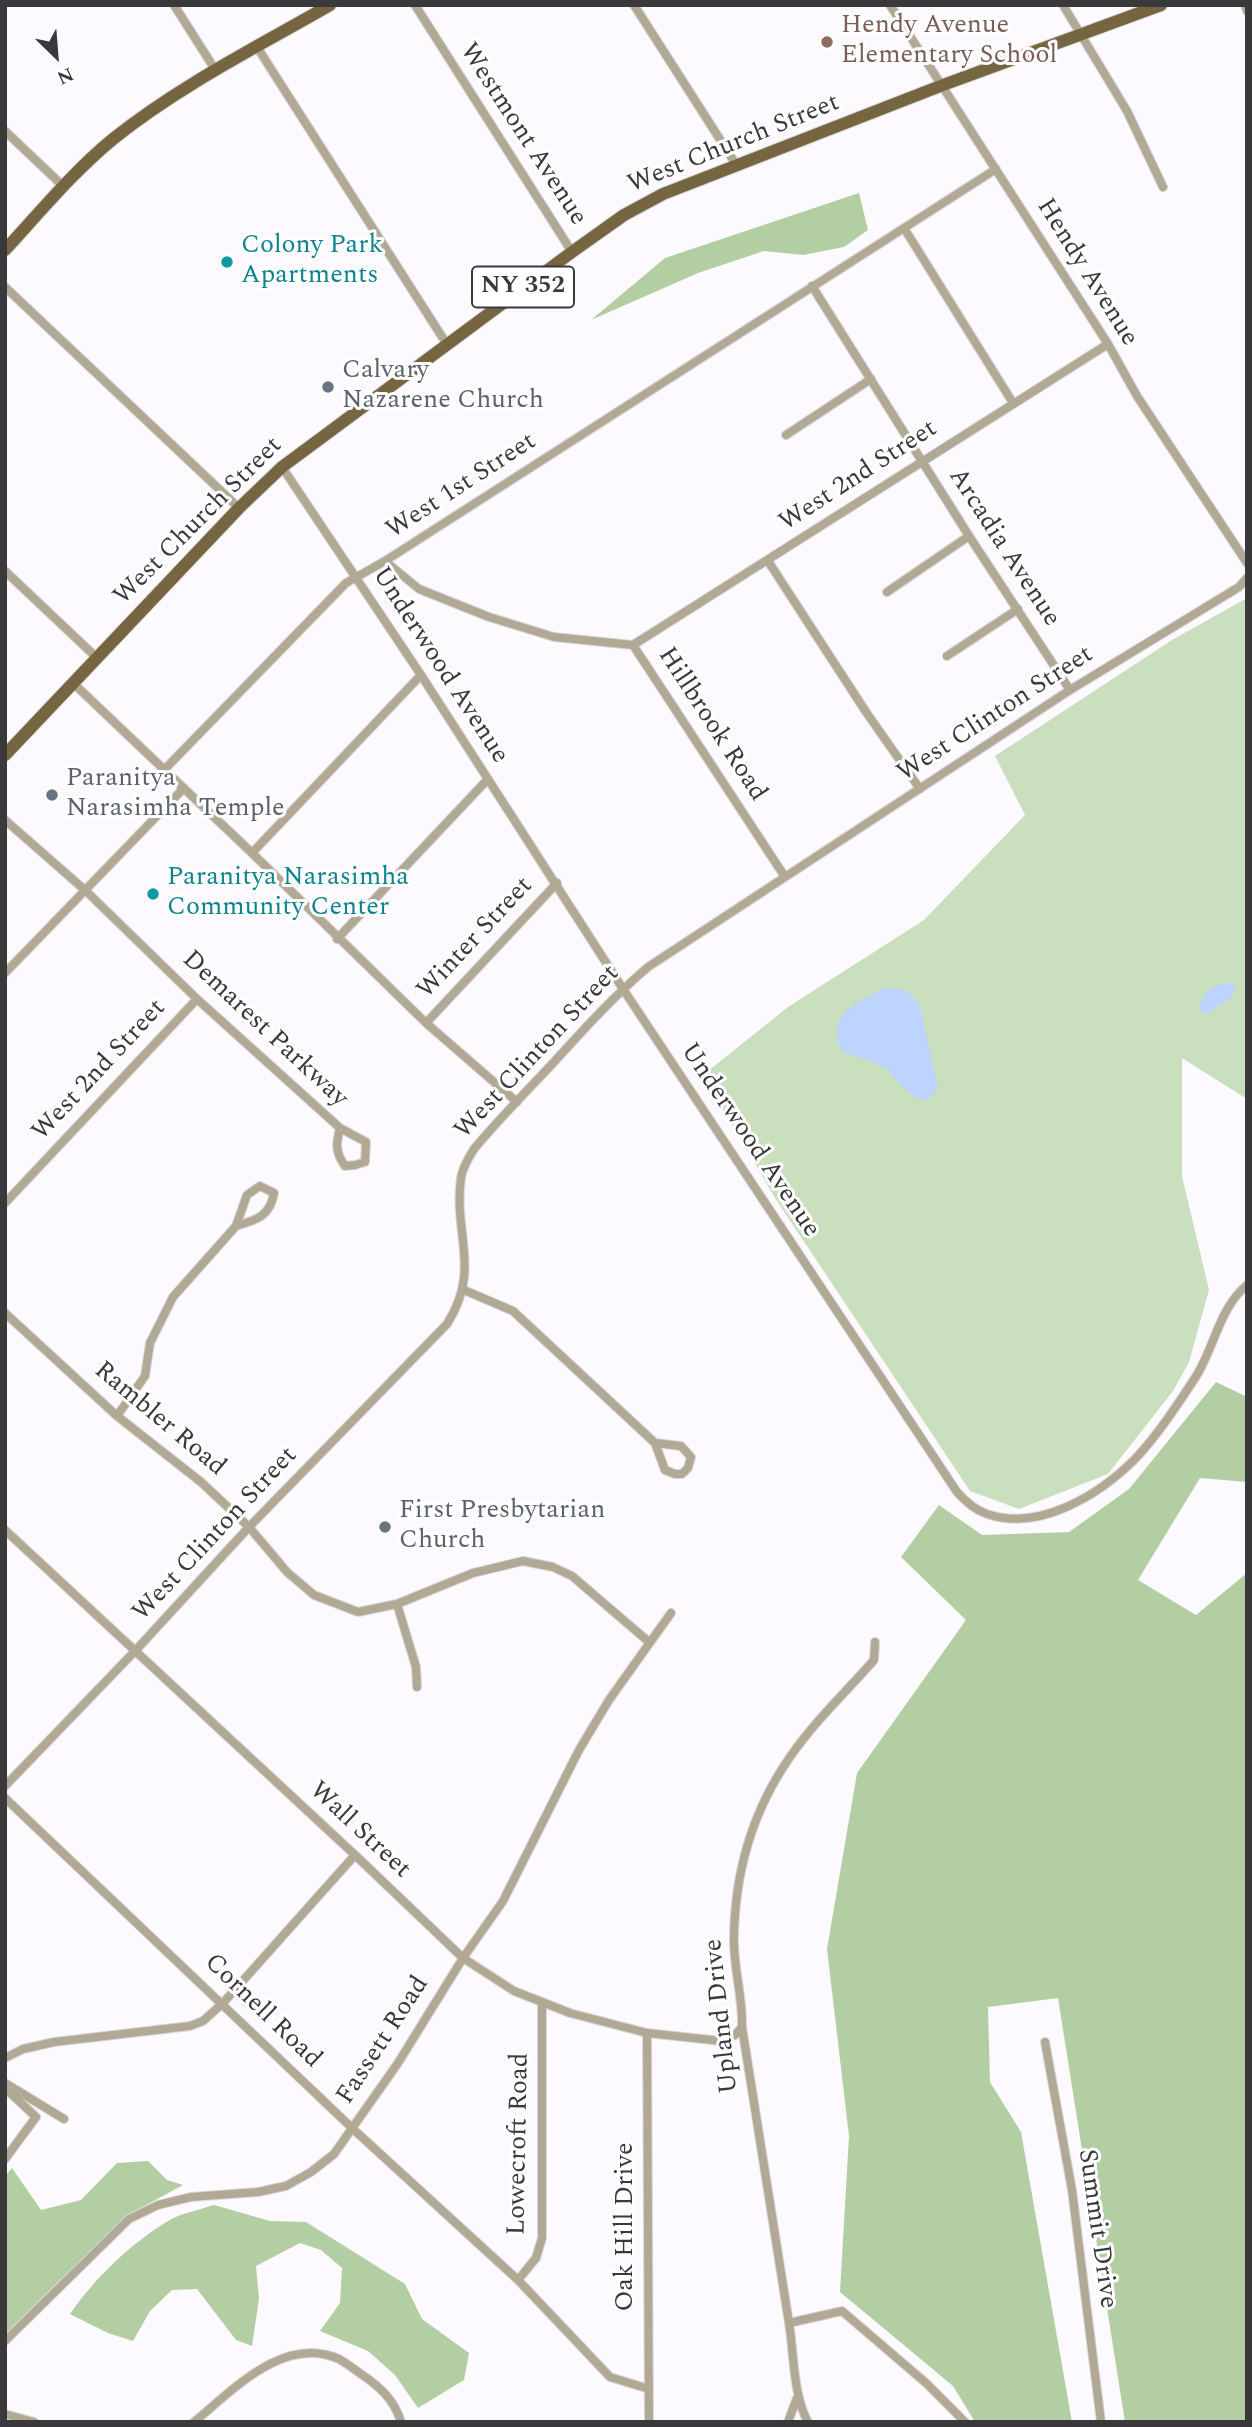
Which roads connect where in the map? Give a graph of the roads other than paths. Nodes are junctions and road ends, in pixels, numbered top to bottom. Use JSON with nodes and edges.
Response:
{"nodes":[{"id":1,"x":174,"y":5,"type":"edge"},
{"id":2,"x":330,"y":5,"type":"edge"},
{"id":3,"x":415,"y":5,"type":"edge"},
{"id":4,"x":634,"y":5,"type":"edge"},
{"id":5,"x":890,"y":5,"type":"edge"},
{"id":6,"x":1063,"y":5,"type":"edge"},
{"id":7,"x":1161,"y":5,"type":"edge"},
{"id":8,"x":1245,"y":5,"type":"edge"},
{"id":9,"x":1247,"y":11,"type":"edge"},
{"id":10,"x":1079,"y":35,"type":"junction"},
{"id":11,"x":257,"y":47,"type":"junction"},
{"id":12,"x":216,"y":71,"type":"junction"},
{"id":13,"x":943,"y":85,"type":"junction"},
{"id":14,"x":5,"y":131,"type":"edge"},
{"id":15,"x":737,"y":166,"type":"junction"},
{"id":16,"x":996,"y":169,"type":"junction"},
{"id":17,"x":63,"y":186,"type":"junction"},
{"id":18,"x":1163,"y":187,"type":"dead end"},
{"id":19,"x":904,"y":228,"type":"junction"},
{"id":20,"x":5,"y":250,"type":"edge"},
{"id":21,"x":572,"y":252,"type":"junction"},
{"id":22,"x":812,"y":286,"type":"junction"},
{"id":23,"x":5,"y":287,"type":"edge"},
{"id":24,"x":446,"y":343,"type":"junction"},
{"id":25,"x":1108,"y":344,"type":"junction"},
{"id":26,"x":871,"y":380,"type":"junction"},
{"id":27,"x":1013,"y":404,"type":"junction"},
{"id":28,"x":786,"y":435,"type":"dead end"},
{"id":29,"x":922,"y":461,"type":"junction"},
{"id":30,"x":282,"y":467,"type":"junction"},
{"id":31,"x":239,"y":508,"type":"junction"},
{"id":32,"x":970,"y":536,"type":"junction"},
{"id":33,"x":385,"y":561,"type":"junction"},
{"id":34,"x":768,"y":561,"type":"junction"},
{"id":35,"x":1247,"y":564,"type":"edge"},
{"id":36,"x":5,"y":571,"type":"edge"},
{"id":37,"x":355,"y":576,"type":"junction"},
{"id":38,"x":1247,"y":578,"type":"edge"},
{"id":39,"x":887,"y":592,"type":"dead end"},
{"id":40,"x":1018,"y":609,"type":"junction"},
{"id":41,"x":633,"y":645,"type":"junction"},
{"id":42,"x":947,"y":656,"type":"dead end"},
{"id":43,"x":96,"y":657,"type":"junction"},
{"id":44,"x":421,"y":675,"type":"junction"},
{"id":45,"x":73,"y":683,"type":"junction"},
{"id":46,"x":1070,"y":690,"type":"junction"},
{"id":47,"x":5,"y":755,"type":"edge"},
{"id":48,"x":163,"y":771,"type":"junction"},
{"id":49,"x":488,"y":779,"type":"junction"},
{"id":50,"x":183,"y":789,"type":"junction"},
{"id":51,"x":920,"y":789,"type":"junction"},
{"id":52,"x":5,"y":820,"type":"edge"},
{"id":53,"x":252,"y":853,"type":"junction"},
{"id":54,"x":785,"y":877,"type":"junction"},
{"id":55,"x":557,"y":883,"type":"junction"},
{"id":56,"x":86,"y":891,"type":"junction"},
{"id":57,"x":337,"y":939,"type":"junction"},
{"id":58,"x":5,"y":974,"type":"edge"},
{"id":59,"x":622,"y":989,"type":"junction"},
{"id":60,"x":197,"y":999,"type":"junction"},
{"id":61,"x":426,"y":1023,"type":"junction"},
{"id":62,"x":517,"y":1102,"type":"junction"},
{"id":63,"x":340,"y":1128,"type":"junction"},
{"id":64,"x":5,"y":1203,"type":"edge"},
{"id":65,"x":236,"y":1226,"type":"junction"},
{"id":66,"x":1247,"y":1285,"type":"edge"},
{"id":67,"x":464,"y":1290,"type":"junction"},
{"id":68,"x":5,"y":1313,"type":"edge"},
{"id":69,"x":117,"y":1416,"type":"junction"},
{"id":70,"x":655,"y":1443,"type":"junction"},
{"id":71,"x":249,"y":1527,"type":"junction"},
{"id":72,"x":6,"y":1531,"type":"edge"},
{"id":73,"x":397,"y":1604,"type":"junction"},
{"id":74,"x":671,"y":1613,"type":"dead end"},
{"id":75,"x":649,"y":1642,"type":"junction"},
{"id":76,"x":875,"y":1642,"type":"dead end"},
{"id":77,"x":135,"y":1650,"type":"junction"},
{"id":78,"x":417,"y":1687,"type":"dead end"},
{"id":79,"x":5,"y":1786,"type":"edge"},
{"id":80,"x":5,"y":1798,"type":"edge"},
{"id":81,"x":355,"y":1854,"type":"junction"},
{"id":82,"x":463,"y":1958,"type":"junction"},
{"id":83,"x":542,"y":2002,"type":"junction"},
{"id":84,"x":223,"y":2003,"type":"junction"},
{"id":85,"x":742,"y":2026,"type":"junction"},
{"id":86,"x":647,"y":2033,"type":"junction"},
{"id":87,"x":1045,"y":2042,"type":"dead end"},
{"id":88,"x":5,"y":2058,"type":"edge"},
{"id":89,"x":5,"y":2085,"type":"edge"},
{"id":90,"x":64,"y":2119,"type":"dead end"},
{"id":91,"x":352,"y":2128,"type":"junction"},
{"id":92,"x":5,"y":2159,"type":"edge"},
{"id":93,"x":518,"y":2280,"type":"junction"},
{"id":94,"x":789,"y":2322,"type":"junction"},
{"id":95,"x":5,"y":2341,"type":"edge"},
{"id":96,"x":649,"y":2389,"type":"junction"},
{"id":97,"x":797,"y":2398,"type":"junction"},
{"id":98,"x":5,"y":2414,"type":"edge"},
{"id":99,"x":34,"y":2422,"type":"edge"},
{"id":100,"x":194,"y":2422,"type":"edge"},
{"id":101,"x":401,"y":2422,"type":"edge"},
{"id":102,"x":649,"y":2422,"type":"edge"},
{"id":103,"x":788,"y":2422,"type":"edge"},
{"id":104,"x":808,"y":2422,"type":"edge"},
{"id":105,"x":965,"y":2422,"type":"edge"},
{"id":106,"x":1101,"y":2422,"type":"edge"}],
"edges":[{"from":1,"to":12,"type":"street"},
{"from":2,"to":11,"type":"main road"},
{"from":3,"to":21,"type":"street","name":"Westmont Avenue"},
{"from":4,"to":15,"type":"street"},
{"from":5,"to":13,"type":"street","name":"Hendy Avenue"},
{"from":6,"to":10,"type":"street"},
{"from":7,"to":10,"type":"main road","name":"West Church Street","number":"NY 352"},
{"from":8,"to":9,"type":"street"},
{"from":10,"to":13,"type":"main road","name":"West Church Street","number":"NY 352"},
{"from":10,"to":18,"type":"street"},
{"from":11,"to":12,"type":"main road"},
{"from":11,"to":24,"type":"street"},
{"from":12,"to":17,"type":"main road"},
{"from":13,"to":15,"type":"main road","name":"West Church Street","number":"NY 352"},
{"from":13,"to":16,"type":"street","name":"Hendy Avenue"},
{"from":14,"to":17,"type":"street"},
{"from":15,"to":21,"type":"main road","name":"West Church Street","number":"NY 352"},
{"from":16,"to":19,"type":"street","name":"West 1st Street"},
{"from":16,"to":25,"type":"street","name":"Hendy Avenue"},
{"from":17,"to":20,"type":"main road"},
{"from":19,"to":22,"type":"street","name":"West 1st Street"},
{"from":19,"to":27,"type":"street"},
{"from":21,"to":24,"type":"main road","name":"West Church Street","number":"NY 352"},
{"from":22,"to":26,"type":"street","name":"Arcadia Avenue"},
{"from":22,"to":33,"type":"street","name":"West 1st Street"},
{"from":23,"to":31,"type":"street"},
{"from":24,"to":30,"type":"main road","name":"West Church Street","number":"NY 352"},
{"from":25,"to":27,"type":"street","name":"West 2nd Street"},
{"from":25,"to":35,"type":"street","name":"Hendy Avenue"},
{"from":26,"to":28,"type":"street"},
{"from":26,"to":29,"type":"street","name":"Arcadia Avenue"},
{"from":27,"to":29,"type":"street","name":"West 2nd Street"},
{"from":29,"to":32,"type":"street","name":"Arcadia Avenue"},
{"from":29,"to":34,"type":"street","name":"West 2nd Street"},
{"from":30,"to":31,"type":"main road","name":"West Church Street","number":"NY 352"},
{"from":30,"to":37,"type":"street","name":"Underwood Avenue"},
{"from":31,"to":43,"type":"main road","name":"West Church Street","number":"NY 352"},
{"from":32,"to":39,"type":"street"},
{"from":32,"to":40,"type":"street","name":"Arcadia Avenue"},
{"from":33,"to":37,"type":"street","name":"West 1st Street"},
{"from":33,"to":41,"type":"street","name":"Hillbrook Road"},
{"from":34,"to":41,"type":"street","name":"West 2nd Street"},
{"from":34,"to":51,"type":"street"},
{"from":36,"to":43,"type":"street"},
{"from":37,"to":44,"type":"street","name":"Underwood Avenue"},
{"from":37,"to":48,"type":"street","name":"West 1st Street"},
{"from":38,"to":46,"type":"street","name":"West Clinton Street"},
{"from":40,"to":42,"type":"street"},
{"from":40,"to":46,"type":"street","name":"Arcadia Avenue"},
{"from":41,"to":54,"type":"street","name":"Hillbrook Road"},
{"from":43,"to":45,"type":"main road","name":"West Church Street","number":"NY 352"},
{"from":44,"to":49,"type":"street","name":"Underwood Avenue"},
{"from":44,"to":53,"type":"street"},
{"from":45,"to":47,"type":"main road","name":"West Church Street","number":"NY 352"},
{"from":45,"to":48,"type":"street"},
{"from":46,"to":51,"type":"street","name":"West Clinton Street"},
{"from":48,"to":50,"type":"street"},
{"from":49,"to":55,"type":"street","name":"Underwood Avenue"},
{"from":49,"to":57,"type":"street"},
{"from":50,"to":53,"type":"street"},
{"from":50,"to":56,"type":"street"},
{"from":51,"to":54,"type":"street","name":"West Clinton Street"},
{"from":52,"to":56,"type":"street","name":"Demarest Parkway"},
{"from":53,"to":57,"type":"street"},
{"from":54,"to":59,"type":"street","name":"West Clinton Street"},
{"from":55,"to":59,"type":"street","name":"Underwood Avenue"},
{"from":55,"to":61,"type":"street","name":"Winter Street"},
{"from":56,"to":58,"type":"street"},
{"from":56,"to":60,"type":"street","name":"Demarest Parkway"},
{"from":57,"to":61,"type":"street"},
{"from":59,"to":62,"type":"street","name":"West Clinton Street"},
{"from":59,"to":66,"type":"street","name":"Underwood Avenue"},
{"from":60,"to":63,"type":"street","name":"Demarest Parkway"},
{"from":60,"to":64,"type":"street","name":"West 2nd Street"},
{"from":61,"to":62,"type":"street"},
{"from":62,"to":67,"type":"street","name":"West Clinton Street"},
{"from":63,"to":63,"type":"street","name":"Demarest Parkway"},
{"from":65,"to":65,"type":"street"},
{"from":65,"to":69,"type":"street"},
{"from":67,"to":70,"type":"street"},
{"from":67,"to":71,"type":"street","name":"West Clinton Street"},
{"from":68,"to":69,"type":"street","name":"Rambler Road"},
{"from":69,"to":71,"type":"street","name":"Rambler Road"},
{"from":70,"to":70,"type":"street"},
{"from":71,"to":73,"type":"street","name":"Rambler Road"},
{"from":71,"to":77,"type":"street","name":"West Clinton Street"},
{"from":72,"to":77,"type":"street","name":"Wall Street"},
{"from":73,"to":75,"type":"street","name":"Rambler Road"},
{"from":73,"to":78,"type":"street"},
{"from":74,"to":75,"type":"street","name":"Fassett Road"},
{"from":75,"to":82,"type":"street","name":"Fassett Road"},
{"from":76,"to":85,"type":"street","name":"Upland Drive"},
{"from":77,"to":79,"type":"street","name":"West Clinton Street"},
{"from":77,"to":81,"type":"street","name":"Wall Street"},
{"from":80,"to":84,"type":"street","name":"Cornell Road"},
{"from":81,"to":82,"type":"street","name":"Wall Street"},
{"from":81,"to":84,"type":"street"},
{"from":82,"to":83,"type":"street","name":"Wall Street"},
{"from":82,"to":91,"type":"street","name":"Fassett Road"},
{"from":83,"to":86,"type":"street","name":"Wall Street"},
{"from":83,"to":93,"type":"street","name":"Lowecroft Road"},
{"from":84,"to":88,"type":"street"},
{"from":84,"to":91,"type":"street","name":"Cornell Road"},
{"from":85,"to":86,"type":"street","name":"Wall Street"},
{"from":85,"to":94,"type":"street","name":"Upland Drive"},
{"from":86,"to":96,"type":"street","name":"Oak Hill Drive"},
{"from":87,"to":106,"type":"street","name":"Summit Drive"},
{"from":89,"to":90,"type":"street"},
{"from":89,"to":92,"type":"street"},
{"from":91,"to":93,"type":"street","name":"Cornell Road"},
{"from":91,"to":95,"type":"street","name":"Fassett Road"},
{"from":93,"to":96,"type":"street","name":"Cornell Road"},
{"from":94,"to":97,"type":"street","name":"Upland Drive"},
{"from":94,"to":105,"type":"street"},
{"from":96,"to":102,"type":"street","name":"Oak Hill Drive"},
{"from":97,"to":103,"type":"street"},
{"from":97,"to":104,"type":"street","name":"Upland Drive"},
{"from":98,"to":99,"type":"street"},
{"from":100,"to":101,"type":"street"}]}
